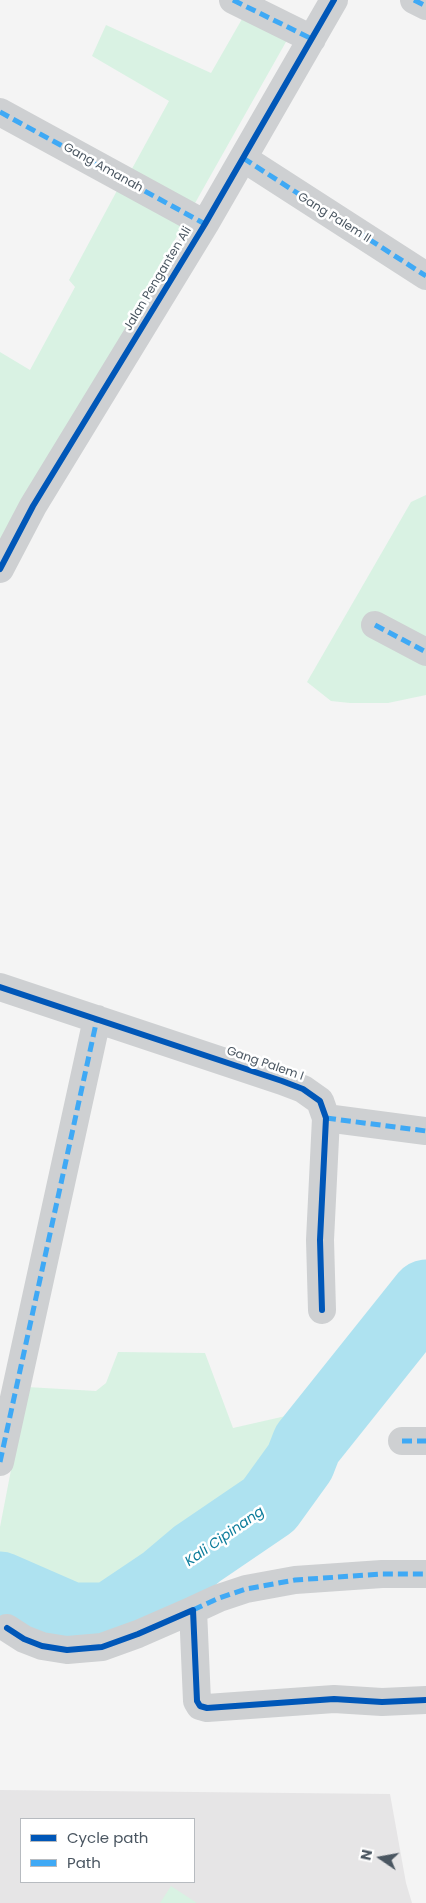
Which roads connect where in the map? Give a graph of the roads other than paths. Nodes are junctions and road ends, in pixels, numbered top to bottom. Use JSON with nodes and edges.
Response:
{"nodes":[{"id":1,"x":233,"y":0,"type":"edge"},
{"id":2,"x":334,"y":0,"type":"edge"},
{"id":3,"x":414,"y":0,"type":"edge"},
{"id":4,"x":426,"y":6,"type":"edge"},
{"id":5,"x":312,"y":39,"type":"junction"},
{"id":6,"x":0,"y":112,"type":"edge"},
{"id":7,"x":243,"y":158,"type":"junction"},
{"id":8,"x":205,"y":224,"type":"junction"},
{"id":9,"x":426,"y":276,"type":"edge"},
{"id":10,"x":0,"y":569,"type":"edge"},
{"id":11,"x":375,"y":625,"type":"dead end"},
{"id":12,"x":426,"y":652,"type":"edge"},
{"id":13,"x":0,"y":987,"type":"edge"},
{"id":14,"x":98,"y":1019,"type":"junction"},
{"id":15,"x":326,"y":1118,"type":"junction"},
{"id":16,"x":426,"y":1131,"type":"edge"},
{"id":17,"x":322,"y":1310,"type":"dead end"},
{"id":18,"x":0,"y":1462,"type":"edge"},
{"id":19,"x":426,"y":1574,"type":"edge"},
{"id":20,"x":193,"y":1610,"type":"junction"},
{"id":21,"x":7,"y":1628,"type":"dead end"},
{"id":22,"x":426,"y":1700,"type":"edge"}],
"edges":[{"from":1,"to":5,"type":"street"},
{"from":2,"to":5,"type":"street","name":"Jalan Penganten Ali"},
{"from":3,"to":4,"type":"street"},
{"from":5,"to":7,"type":"street","name":"Jalan Penganten Ali"},
{"from":6,"to":8,"type":"street","name":"Gang Amanah"},
{"from":7,"to":8,"type":"street","name":"Jalan Penganten Ali"},
{"from":7,"to":9,"type":"street","name":"Gang Palem II"},
{"from":8,"to":10,"type":"street","name":"Jalan Penganten Ali"},
{"from":11,"to":12,"type":"street"},
{"from":13,"to":14,"type":"street","name":"Gang Palem I"},
{"from":14,"to":15,"type":"street","name":"Gang Palem I"},
{"from":14,"to":18,"type":"street"},
{"from":15,"to":16,"type":"street"},
{"from":15,"to":17,"type":"street"},
{"from":19,"to":20,"type":"street"},
{"from":20,"to":21,"type":"street"},
{"from":20,"to":22,"type":"street"}]}
